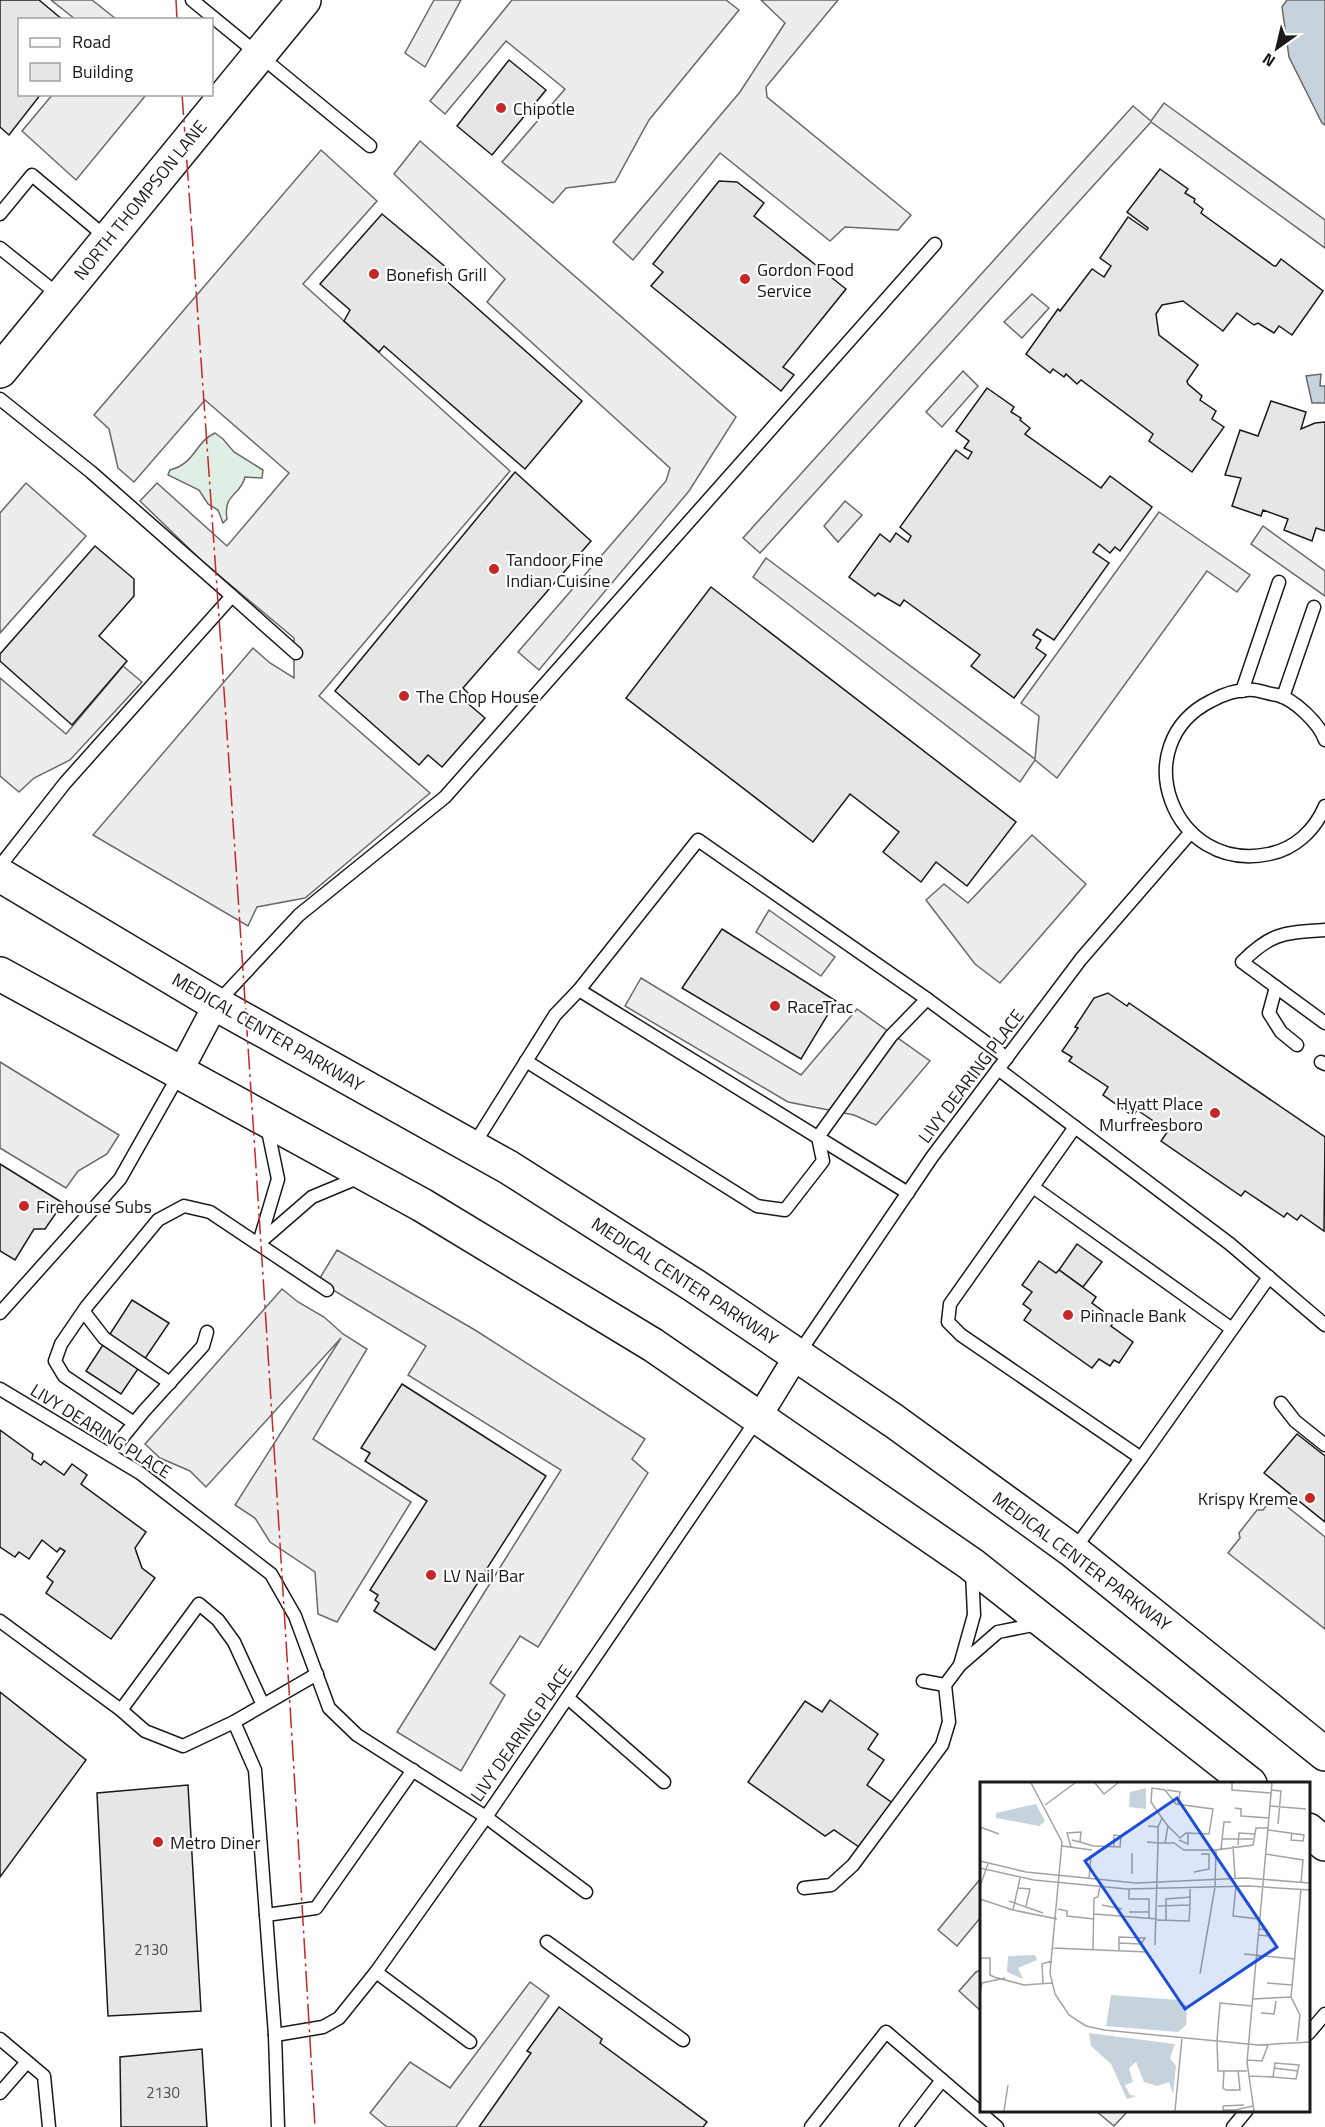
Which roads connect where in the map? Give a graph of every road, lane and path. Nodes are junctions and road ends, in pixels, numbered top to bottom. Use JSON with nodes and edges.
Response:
{"nodes":[{"id":1,"x":192,"y":0,"type":"edge"},
{"id":2,"x":304,"y":0,"type":"edge"},
{"id":3,"x":259,"y":55,"type":"junction"},
{"id":4,"x":369,"y":146,"type":"dead end"},
{"id":5,"x":0,"y":214,"type":"edge"},
{"id":6,"x":108,"y":239,"type":"junction"},
{"id":7,"x":934,"y":244,"type":"dead end"},
{"id":8,"x":0,"y":248,"type":"edge"},
{"id":9,"x":61,"y":297,"type":"junction"},
{"id":10,"x":0,"y":371,"type":"edge"},
{"id":11,"x":0,"y":399,"type":"edge"},
{"id":12,"x":1279,"y":582,"type":"dead end"},
{"id":13,"x":232,"y":596,"type":"junction"},
{"id":14,"x":1314,"y":607,"type":"dead end"},
{"id":15,"x":296,"y":652,"type":"dead end"},
{"id":16,"x":1242,"y":691,"type":"junction"},
{"id":17,"x":1284,"y":696,"type":"junction"},
{"id":18,"x":1325,"y":740,"type":"edge"},
{"id":19,"x":1325,"y":806,"type":"edge"},
{"id":20,"x":1322,"y":821,"type":"edge"},
{"id":21,"x":1191,"y":832,"type":"junction"},
{"id":22,"x":0,"y":866,"type":"edge"},
{"id":23,"x":0,"y":875,"type":"edge"},
{"id":24,"x":1325,"y":930,"type":"edge"},
{"id":25,"x":0,"y":974,"type":"edge"},
{"id":26,"x":1276,"y":987,"type":"junction"},
{"id":27,"x":579,"y":990,"type":"junction"},
{"id":28,"x":927,"y":999,"type":"junction"},
{"id":29,"x":216,"y":1004,"type":"junction"},
{"id":30,"x":1325,"y":1023,"type":"edge"},
{"id":31,"x":1297,"y":1045,"type":"dead end"},
{"id":32,"x":1006,"y":1058,"type":"junction"},
{"id":33,"x":526,"y":1061,"type":"junction"},
{"id":34,"x":998,"y":1069,"type":"junction"},
{"id":35,"x":180,"y":1072,"type":"junction"},
{"id":36,"x":266,"y":1119,"type":"junction"},
{"id":37,"x":1075,"y":1127,"type":"junction"},
{"id":38,"x":818,"y":1137,"type":"junction"},
{"id":39,"x":472,"y":1147,"type":"junction"},
{"id":40,"x":366,"y":1175,"type":"junction"},
{"id":41,"x":1033,"y":1187,"type":"junction"},
{"id":42,"x":908,"y":1193,"type":"junction"},
{"id":43,"x":259,"y":1243,"type":"junction"},
{"id":44,"x":1269,"y":1277,"type":"junction"},
{"id":45,"x":327,"y":1290,"type":"dead end"},
{"id":46,"x":84,"y":1312,"type":"junction"},
{"id":47,"x":0,"y":1313,"type":"edge"},
{"id":48,"x":1325,"y":1325,"type":"edge"},
{"id":49,"x":1232,"y":1329,"type":"junction"},
{"id":50,"x":207,"y":1332,"type":"dead end"},
{"id":51,"x":797,"y":1355,"type":"junction"},
{"id":52,"x":170,"y":1383,"type":"junction"},
{"id":53,"x":0,"y":1389,"type":"edge"},
{"id":54,"x":1281,"y":1402,"type":"dead end"},
{"id":55,"x":759,"y":1417,"type":"junction"},
{"id":56,"x":134,"y":1424,"type":"junction"},
{"id":57,"x":1325,"y":1445,"type":"edge"},
{"id":58,"x":109,"y":1454,"type":"junction"},
{"id":59,"x":1141,"y":1458,"type":"junction"},
{"id":60,"x":1073,"y":1551,"type":"junction"},
{"id":61,"x":971,"y":1564,"type":"junction"},
{"id":62,"x":0,"y":1621,"type":"edge"},
{"id":63,"x":1045,"y":1622,"type":"junction"},
{"id":64,"x":960,"y":1665,"type":"junction"},
{"id":65,"x":317,"y":1674,"type":"junction"},
{"id":66,"x":923,"y":1681,"type":"dead end"},
{"id":67,"x":945,"y":1685,"type":"junction"},
{"id":68,"x":568,"y":1698,"type":"junction"},
{"id":69,"x":263,"y":1705,"type":"junction"},
{"id":70,"x":121,"y":1710,"type":"junction"},
{"id":71,"x":234,"y":1722,"type":"junction"},
{"id":72,"x":1325,"y":1754,"type":"edge"},
{"id":73,"x":413,"y":1770,"type":"junction"},
{"id":74,"x":664,"y":1782,"type":"dead end"},
{"id":75,"x":1247,"y":1782,"type":"edge"},
{"id":76,"x":486,"y":1817,"type":"junction"},
{"id":77,"x":1310,"y":1832,"type":"edge"},
{"id":78,"x":1325,"y":1844,"type":"edge"},
{"id":79,"x":804,"y":1887,"type":"dead end"},
{"id":80,"x":586,"y":1892,"type":"dead end"},
{"id":81,"x":266,"y":1915,"type":"junction"},
{"id":82,"x":547,"y":1942,"type":"dead end"},
{"id":83,"x":376,"y":1972,"type":"junction"},
{"id":84,"x":1325,"y":2014,"type":"edge"},
{"id":85,"x":1310,"y":2032,"type":"edge"},
{"id":86,"x":275,"y":2035,"type":"junction"},
{"id":87,"x":0,"y":2039,"type":"edge"},
{"id":88,"x":683,"y":2040,"type":"dead end"},
{"id":89,"x":470,"y":2042,"type":"dead end"},
{"id":90,"x":27,"y":2061,"type":"junction"},
{"id":91,"x":942,"y":2080,"type":"junction"},
{"id":92,"x":0,"y":2093,"type":"edge"},
{"id":93,"x":1245,"y":2112,"type":"edge"},
{"id":94,"x":49,"y":2127,"type":"edge"},
{"id":95,"x":278,"y":2127,"type":"edge"},
{"id":96,"x":811,"y":2127,"type":"edge"},
{"id":97,"x":906,"y":2127,"type":"edge"},
{"id":98,"x":997,"y":2127,"type":"edge"},
{"id":99,"x":1233,"y":2127,"type":"edge"}],
"edges":[{"from":1,"to":3,"type":"lane"},
{"from":2,"to":3,"type":"main road","name":"NORTH THOMPSON LANE"},
{"from":3,"to":4,"type":"lane"},
{"from":3,"to":6,"type":"main road","name":"NORTH THOMPSON LANE"},
{"from":5,"to":6,"type":"lane"},
{"from":6,"to":9,"type":"main road","name":"NORTH THOMPSON LANE"},
{"from":7,"to":29,"type":"lane"},
{"from":8,"to":9,"type":"lane"},
{"from":9,"to":10,"type":"main road","name":"NORTH THOMPSON LANE"},
{"from":11,"to":13,"type":"lane"},
{"from":12,"to":16,"type":"lane"},
{"from":13,"to":15,"type":"lane"},
{"from":13,"to":22,"type":"lane"},
{"from":14,"to":17,"type":"lane"},
{"from":16,"to":17,"type":"lane"},
{"from":16,"to":21,"type":"lane"},
{"from":17,"to":18,"type":"lane"},
{"from":19,"to":20,"type":"lane"},
{"from":20,"to":21,"type":"lane"},
{"from":21,"to":32,"type":"lane","name":"LIVY DEARING PLACE"},
{"from":23,"to":29,"type":"main road","name":"MEDICAL CENTER PARKWAY"},
{"from":24,"to":26,"type":"lane"},
{"from":25,"to":35,"type":"main road"},
{"from":26,"to":30,"type":"lane"},
{"from":26,"to":31,"type":"lane"},
{"from":27,"to":28,"type":"lane"},
{"from":27,"to":33,"type":"lane"},
{"from":27,"to":38,"type":"lane"},
{"from":28,"to":32,"type":"lane"},
{"from":28,"to":38,"type":"lane"},
{"from":29,"to":35,"type":"street"},
{"from":29,"to":39,"type":"main road","name":"MEDICAL CENTER PARKWAY"},
{"from":32,"to":34,"type":"lane","name":"LIVY DEARING PLACE"},
{"from":33,"to":38,"type":"lane"},
{"from":33,"to":39,"type":"lane"},
{"from":34,"to":37,"type":"lane"},
{"from":34,"to":42,"type":"lane","name":"LIVY DEARING PLACE"},
{"from":35,"to":36,"type":"main road"},
{"from":35,"to":47,"type":"lane"},
{"from":36,"to":40,"type":"main road"},
{"from":36,"to":43,"type":"lane"},
{"from":37,"to":41,"type":"lane"},
{"from":37,"to":44,"type":"lane"},
{"from":38,"to":42,"type":"lane"},
{"from":39,"to":51,"type":"main road","name":"MEDICAL CENTER PARKWAY"},
{"from":40,"to":43,"type":"lane"},
{"from":40,"to":55,"type":"main road"},
{"from":41,"to":49,"type":"lane"},
{"from":41,"to":59,"type":"lane"},
{"from":42,"to":51,"type":"lane","name":"LIVY DEARING PLACE"},
{"from":43,"to":45,"type":"lane"},
{"from":43,"to":46,"type":"lane"},
{"from":44,"to":48,"type":"lane"},
{"from":44,"to":49,"type":"lane"},
{"from":46,"to":52,"type":"lane"},
{"from":46,"to":56,"type":"lane"},
{"from":49,"to":59,"type":"lane"},
{"from":50,"to":52,"type":"lane"},
{"from":51,"to":55,"type":"street"},
{"from":51,"to":60,"type":"main road","name":"MEDICAL CENTER PARKWAY"},
{"from":52,"to":56,"type":"lane"},
{"from":53,"to":58,"type":"lane","name":"LIVY DEARING PLACE"},
{"from":54,"to":57,"type":"lane"},
{"from":55,"to":61,"type":"main road"},
{"from":55,"to":68,"type":"lane","name":"LIVY DEARING PLACE"},
{"from":56,"to":58,"type":"lane"},
{"from":58,"to":65,"type":"lane","name":"LIVY DEARING PLACE"},
{"from":59,"to":60,"type":"lane"},
{"from":60,"to":72,"type":"main road","name":"MEDICAL CENTER PARKWAY"},
{"from":61,"to":63,"type":"main road"},
{"from":61,"to":64,"type":"lane"},
{"from":62,"to":70,"type":"lane"},
{"from":63,"to":64,"type":"lane"},
{"from":63,"to":75,"type":"main road"},
{"from":64,"to":67,"type":"lane"},
{"from":65,"to":69,"type":"lane"},
{"from":65,"to":73,"type":"lane","name":"LIVY DEARING PLACE"},
{"from":66,"to":67,"type":"lane"},
{"from":67,"to":79,"type":"lane"},
{"from":68,"to":74,"type":"lane"},
{"from":68,"to":76,"type":"lane","name":"LIVY DEARING PLACE"},
{"from":69,"to":70,"type":"lane"},
{"from":69,"to":71,"type":"lane"},
{"from":70,"to":71,"type":"lane"},
{"from":71,"to":81,"type":"lane"},
{"from":73,"to":76,"type":"lane","name":"LIVY DEARING PLACE"},
{"from":73,"to":81,"type":"lane"},
{"from":76,"to":80,"type":"lane"},
{"from":76,"to":83,"type":"lane"},
{"from":77,"to":78,"type":"main road"},
{"from":81,"to":86,"type":"lane"},
{"from":82,"to":88,"type":"lane"},
{"from":83,"to":86,"type":"lane"},
{"from":83,"to":89,"type":"lane"},
{"from":84,"to":85,"type":"lane"},
{"from":86,"to":95,"type":"lane"},
{"from":87,"to":90,"type":"lane"},
{"from":90,"to":92,"type":"lane"},
{"from":90,"to":94,"type":"lane"},
{"from":91,"to":96,"type":"lane"},
{"from":91,"to":97,"type":"lane"},
{"from":91,"to":98,"type":"lane"},
{"from":93,"to":99,"type":"lane"}]}
